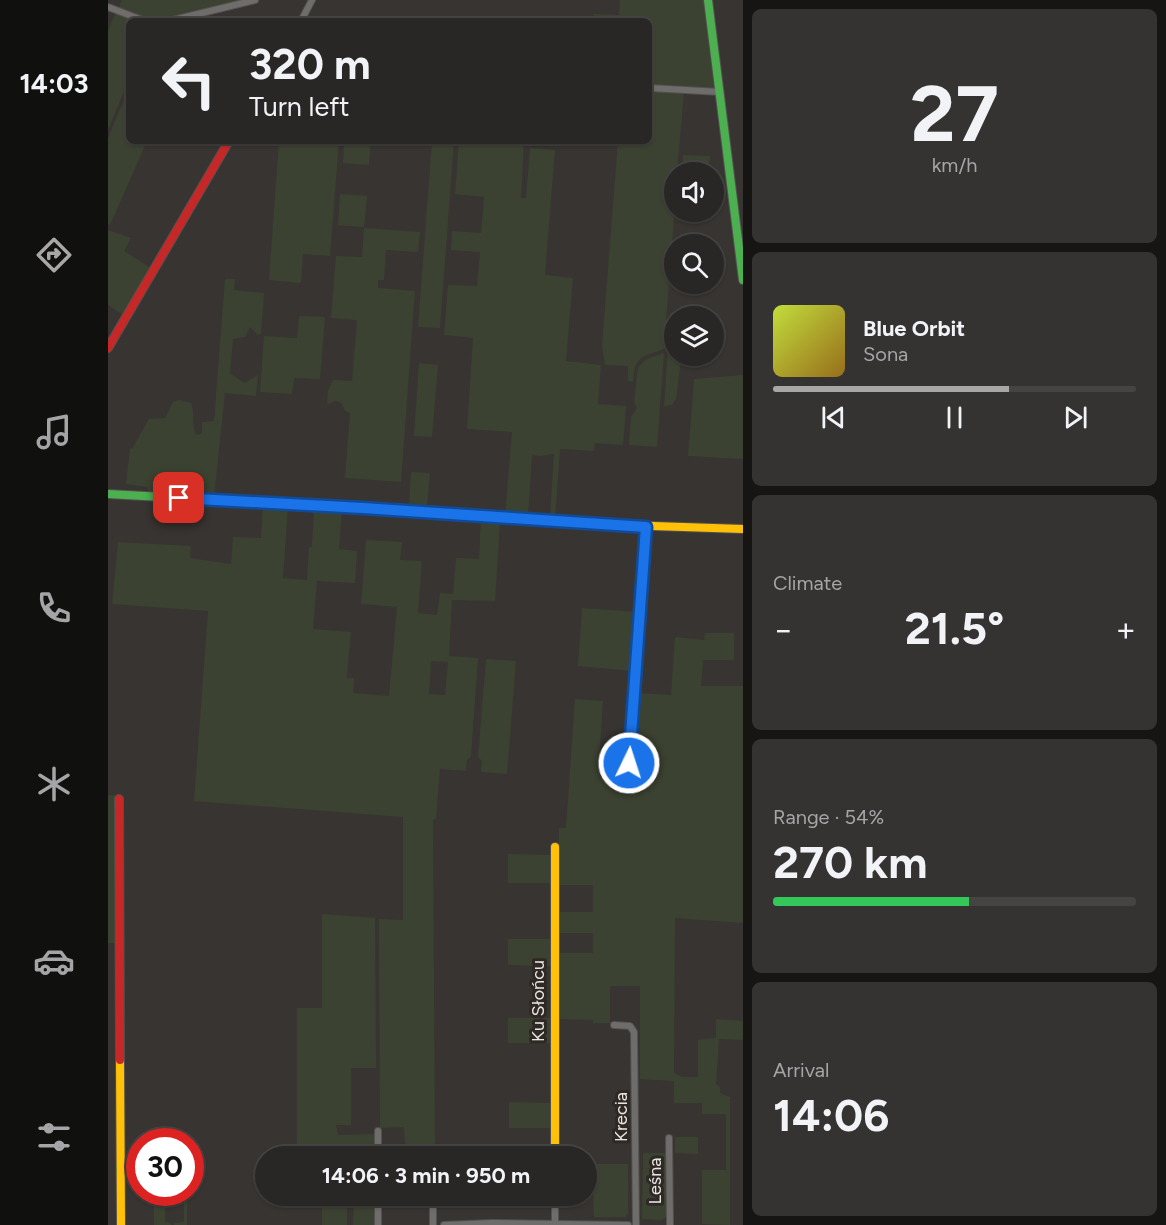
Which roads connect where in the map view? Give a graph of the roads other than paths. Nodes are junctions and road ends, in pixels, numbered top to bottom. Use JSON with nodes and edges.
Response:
{"nodes":[{"id":1,"x":255,"y":0,"type":"edge"},
{"id":2,"x":312,"y":0,"type":"edge"},
{"id":3,"x":708,"y":0,"type":"edge"},
{"id":4,"x":108,"y":7,"type":"edge"},
{"id":5,"x":138,"y":18,"type":"edge"},
{"id":6,"x":182,"y":18,"type":"edge"},
{"id":7,"x":303,"y":18,"type":"edge"},
{"id":8,"x":652,"y":88,"type":"edge"},
{"id":9,"x":720,"y":92,"type":"junction"},
{"id":10,"x":227,"y":144,"type":"edge"},
{"id":11,"x":743,"y":280,"type":"edge"},
{"id":12,"x":108,"y":348,"type":"edge"},
{"id":13,"x":108,"y":494,"type":"edge"},
{"id":14,"x":646,"y":527,"type":"junction"},
{"id":15,"x":743,"y":529,"type":"edge"},
{"id":16,"x":629,"y":763,"type":"dead end"},
{"id":17,"x":119,"y":800,"type":"dead end"},
{"id":18,"x":555,"y":846,"type":"dead end"},
{"id":19,"x":614,"y":1025,"type":"dead end"},
{"id":20,"x":378,"y":1131,"type":"dead end"},
{"id":21,"x":669,"y":1138,"type":"dead end"},
{"id":22,"x":378,"y":1146,"type":"edge"},
{"id":23,"x":555,"y":1146,"type":"edge"},
{"id":24,"x":378,"y":1206,"type":"edge"},
{"id":25,"x":433,"y":1206,"type":"edge"},
{"id":26,"x":555,"y":1206,"type":"edge"},
{"id":27,"x":555,"y":1223,"type":"junction"},
{"id":28,"x":121,"y":1225,"type":"edge"},
{"id":29,"x":378,"y":1225,"type":"edge"},
{"id":30,"x":433,"y":1225,"type":"edge"},
{"id":31,"x":444,"y":1225,"type":"edge"},
{"id":32,"x":628,"y":1225,"type":"edge"},
{"id":33,"x":636,"y":1225,"type":"edge"},
{"id":34,"x":670,"y":1225,"type":"edge"}],
"edges":[{"from":1,"to":6,"type":"street"},
{"from":2,"to":7,"type":"street"},
{"from":3,"to":9,"type":"street"},
{"from":4,"to":5,"type":"street"},
{"from":8,"to":9,"type":"street"},
{"from":9,"to":11,"type":"street"},
{"from":10,"to":12,"type":"street"},
{"from":13,"to":14,"type":"street"},
{"from":14,"to":15,"type":"street"},
{"from":14,"to":16,"type":"street"},
{"from":17,"to":28,"type":"street"},
{"from":18,"to":23,"type":"street","name":"Ku Słońcu"},
{"from":19,"to":33,"type":"street","name":"Krecia"},
{"from":20,"to":22,"type":"street"},
{"from":21,"to":34,"type":"street","name":"Leśna"},
{"from":24,"to":29,"type":"street"},
{"from":25,"to":30,"type":"street"},
{"from":26,"to":27,"type":"street"},
{"from":27,"to":31,"type":"street"},
{"from":27,"to":32,"type":"street"}]}
